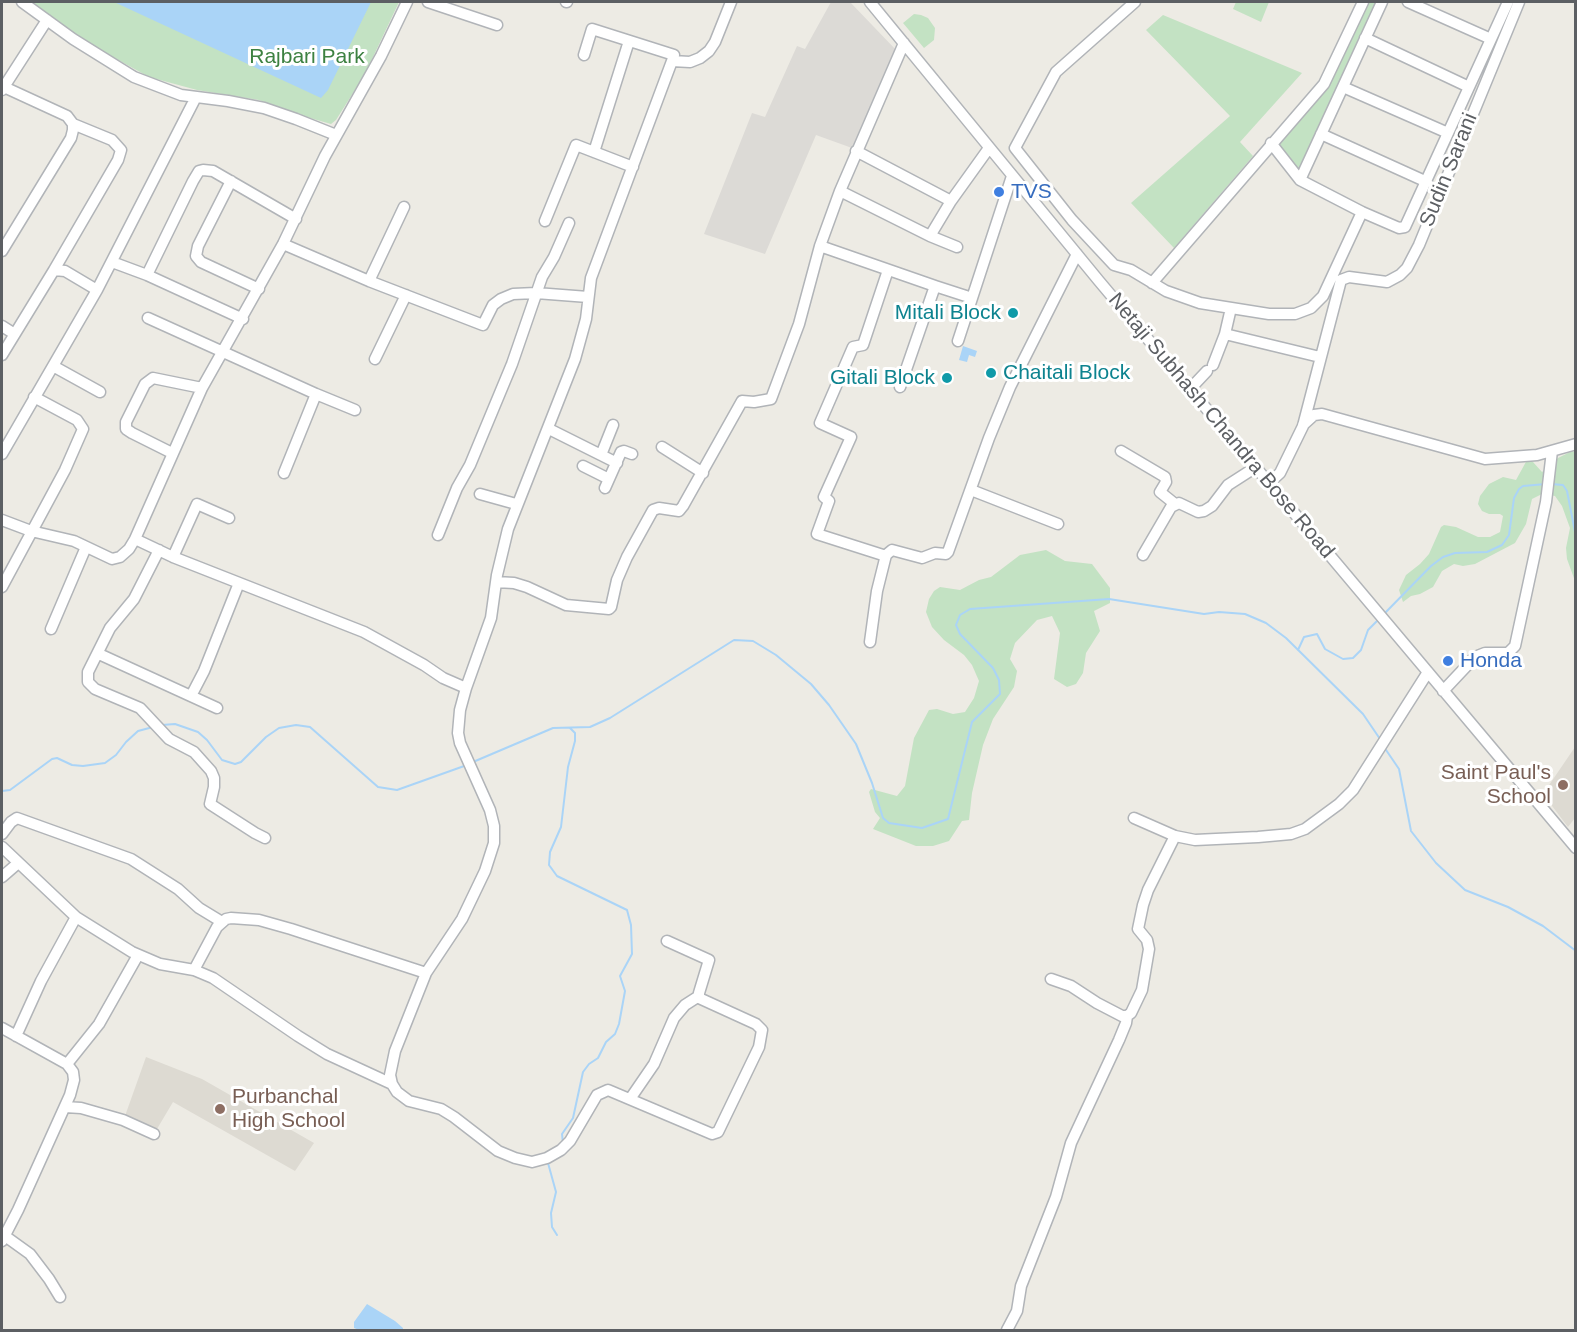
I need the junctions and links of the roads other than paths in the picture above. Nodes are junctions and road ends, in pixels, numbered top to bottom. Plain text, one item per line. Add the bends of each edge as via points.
1 (22, 2) edge
2 (407, 2) edge
3 (428, 2) edge
4 (731, 2) edge
5 (1135, 2) edge
6 (1362, 2) edge
7 (1382, 2) edge
8 (1408, 2) edge
9 (1507, 2) edge
10 (1519, 2) edge
11 (874, 4) edge
12 (47, 20) junction
13 (497, 25) dead end
14 (1365, 38) junction
15 (629, 41) junction
16 (1494, 42) junction
17 (904, 43) junction
18 (584, 55) dead end
19 (672, 61) junction
20 (1343, 87) junction
21 (1469, 87) junction
22 (3, 89) edge
23 (196, 97) junction
24 (73, 124) junction
25 (1448, 133) junction
26 (1321, 134) junction
27 (336, 135) junction
28 (1271, 142) junction
29 (989, 148) junction
30 (1015, 148) junction
31 (856, 151) junction
32 (594, 152) junction
33 (1002, 164) junction
34 (633, 167) junction
35 (1012, 176) junction
36 (1300, 180) junction
37 (231, 182) junction
38 (1427, 182) junction
39 (840, 191) junction
40 (951, 201) junction
41 (404, 207) dead end
42 (1362, 212) junction
43 (296, 219) junction
44 (545, 222) dead end
45 (569, 223) dead end
46 (930, 236) junction
47 (283, 244) junction
48 (820, 246) junction
49 (957, 247) dead end
50 (2, 251) edge
51 (1077, 254) junction
52 (112, 262) junction
53 (1114, 265) junction
54 (54, 270) junction
55 (888, 270) junction
56 (147, 274) junction
57 (369, 281) junction
58 (1099, 281) junction
59 (1152, 283) junction
60 (935, 286) junction
61 (259, 289) junction
62 (97, 291) junction
63 (536, 293) junction
64 (406, 296) junction
65 (588, 297) junction
66 (972, 298) junction
67 (1231, 308) junction
68 (148, 318) dead end
69 (243, 319) junction
70 (2, 326) edge
71 (13, 333) junction
72 (1225, 334) junction
73 (958, 341) dead end
74 (222, 352) junction
75 (2, 355) edge
76 (1320, 357) junction
77 (375, 359) dead end
78 (53, 366) junction
79 (900, 387) dead end
80 (202, 388) junction
81 (1190, 389) junction
82 (100, 392) dead end
83 (316, 394) junction
84 (34, 397) junction
85 (356, 410) dead end
86 (1307, 410) junction
87 (1322, 414) junction
88 (613, 425) dead end
89 (1303, 426) junction
90 (549, 429) junction
91 (1575, 444) edge
92 (662, 447) dead end
93 (590, 450) junction
94 (1120, 450) dead end
95 (1552, 451) junction
96 (172, 453) junction
97 (2, 454) edge
98 (632, 454) dead end
99 (601, 455) junction
100 (617, 463) junction
101 (1256, 468) junction
102 (284, 473) dead end
103 (703, 473) junction
104 (1269, 483) junction
105 (971, 490) junction
106 (480, 494) dead end
107 (516, 504) junction
108 (1175, 504) junction
109 (229, 518) dead end
110 (2, 520) edge
111 (1058, 524) dead end
112 (31, 531) junction
113 (438, 535) dead end
114 (135, 539) junction
115 (86, 547) junction
116 (159, 550) junction
117 (1143, 555) dead end
118 (886, 556) junction
119 (173, 557) junction
120 (496, 582) junction
121 (239, 583) junction
122 (2, 587) edge
123 (51, 630) dead end
124 (870, 642) dead end
125 (99, 654) junction
126 (1428, 672) junction
127 (466, 688) junction
128 (1443, 691) junction
129 (190, 696) junction
130 (217, 708) dead end
131 (1134, 818) dead end
132 (2, 834) edge
133 (1175, 836) junction
134 (265, 838) dead end
135 (2, 848) edge
136 (1575, 848) edge
137 (17, 864) junction
138 (2, 877) edge
139 (76, 917) junction
140 (222, 922) junction
141 (667, 941) dead end
142 (138, 955) junction
143 (194, 970) junction
144 (426, 973) junction
145 (1051, 979) dead end
146 (699, 996) junction
147 (1127, 1016) junction
148 (2, 1028) edge
149 (16, 1036) junction
150 (67, 1064) junction
151 (392, 1084) junction
152 (630, 1099) junction
153 (65, 1107) junction
154 (154, 1134) dead end
155 (3, 1239) edge
156 (60, 1298) dead end
157 (1007, 1330) edge

1 - 12 street
2 - 27 street
3 - 13 street
4 - 19 street via 709,51 690,62
5 - 30 street via 1056,72
6 - 28 street via 1324,84
7 - 14 street
8 - 16 street
9 - 16 street
10 - 16 street, Sudin Sarani
11 - 17 street, Netaji Subhash Chandra Bose Road
12 - 22 street
12 - 23 street via 134,77 170,92
14 - 20 street
14 - 21 street
15 - 18 street via 592,29
15 - 19 street via 674,55
15 - 32 street
16 - 21 street
16 - 76 street, Sudin Sarani via 1407,268 1387,282 1342,279
17 - 29 street, Netaji Subhash Chandra Bose Road
17 - 31 street
19 - 34 street
20 - 25 street
20 - 26 street
21 - 25 street
22 - 24 street via 67,116
23 - 27 street via 264,108
23 - 52 street
24 - 50 street via 71,138
24 - 54 street via 112,140 121,150
25 - 38 street
26 - 36 street
26 - 38 street
27 - 43 street
28 - 36 street
28 - 59 street
29 - 33 street, Netaji Subhash Chandra Bose Road
29 - 40 street
30 - 33 street
30 - 53 street via 1071,220
31 - 39 street
31 - 40 street
32 - 34 street
32 - 44 street via 576,145
33 - 35 street, Netaji Subhash Chandra Bose Road
34 - 65 street via 600,253
35 - 51 street, Netaji Subhash Chandra Bose Road
35 - 66 street
36 - 42 street
37 - 43 street
37 - 56 street via 208,169 199,171
37 - 61 street via 196,256
38 - 42 street via 1403,228
39 - 46 street
39 - 48 street
40 - 46 street
41 - 57 street
42 - 67 street via 1331,282 1311,308 1269,314
43 - 47 street
45 - 63 street
46 - 49 street
47 - 57 street
47 - 61 street
48 - 55 street
48 - 103 street via 799,324 771,399 742,401
51 - 58 street, Netaji Subhash Chandra Bose Road
51 - 105 street via 1010,387
52 - 56 street
52 - 62 street
53 - 58 street
53 - 59 street
54 - 62 street via 65,271
54 - 71 street
55 - 60 street
55 - 118 street via 862,345 853,347 820,423 851,437 824,497 829,501 817,534
56 - 69 street
57 - 64 street
58 - 81 street, Netaji Subhash Chandra Bose Road
59 - 67 street via 1200,303
60 - 66 street
60 - 79 street
61 - 69 street
62 - 78 street
63 - 64 street via 501,299 493,305 483,325
63 - 65 street
63 - 113 street via 516,352
64 - 77 street
65 - 90 street via 575,359
66 - 73 street
67 - 72 street
68 - 74 street
69 - 74 street
70 - 71 street
71 - 75 street
72 - 76 street
72 - 81 street via 1210,368
74 - 80 street
74 - 83 street
76 - 86 street
78 - 82 street
78 - 84 street
80 - 96 street
80 - 96 street via 153,378 145,384 126,422 129,431
81 - 101 street, Netaji Subhash Chandra Bose Road
83 - 85 street
83 - 102 street
84 - 97 street
84 - 112 street via 77,420 83,429
86 - 87 street
86 - 89 street
87 - 89 street via 1314,415
87 - 95 street via 1485,459
88 - 99 street
89 - 104 street via 1280,473
90 - 93 street
90 - 107 street
91 - 95 street
92 - 103 street
93 - 99 street
93 - 100 street via 581,470 607,484
94 - 108 street via 1166,477 1160,492
95 - 128 street via 1549,485 1515,646 1508,653 1485,652 1475,657
96 - 114 street
98 - 100 street via 621,452
99 - 100 street
101 - 104 street, Netaji Subhash Chandra Bose Road
101 - 108 street via 1228,485 1204,511
103 - 120 street via 679,511 653,510 627,557 609,609 566,605 527,587
104 - 126 street, Netaji Subhash Chandra Bose Road
105 - 111 street
105 - 118 street via 946,554 922,558 892,550
106 - 107 street
107 - 120 street
108 - 117 street
109 - 119 street via 198,504
110 - 112 street
112 - 115 street
112 - 122 street
114 - 115 street via 125,554 116,559
114 - 116 street
115 - 123 street
116 - 119 street
116 - 125 street via 134,599 113,623
118 - 124 street
119 - 121 street
120 - 127 street via 490,618
121 - 127 street via 364,632
121 - 129 street
125 - 129 street
125 - 134 street via 88,672 89,684 136,705 168,739 194,752 211,771 214,783 210,804
126 - 128 street, Netaji Subhash Chandra Bose Road
126 - 133 street via 1353,790 1305,829 1291,834 1211,841
127 - 144 street via 458,724 460,743 492,816 494,843 486,871 462,919
128 - 136 street, Netaji Subhash Chandra Bose Road
129 - 130 street
131 - 133 street
132 - 140 street via 11,822 19,819 131,859
133 - 147 street via 1143,905 1138,926 1148,944 1145,978 1136,1005
135 - 137 street
137 - 138 street
137 - 139 street
139 - 142 street
139 - 149 street
140 - 143 street
140 - 144 street via 231,918 259,920
141 - 146 street via 709,960
142 - 143 street via 167,966
142 - 150 street via 105,1014
143 - 151 street via 327,1054
144 - 151 street via 395,1051
145 - 147 street
146 - 152 street via 674,1018 654,1064
146 - 152 street via 762,1030 759,1047 721,1128 712,1134
147 - 157 street via 1071,1143 1056,1197 1021,1286 1017,1311
148 - 149 street
149 - 150 street
150 - 153 street via 74,1080
151 - 152 street via 409,1101 449,1113 498,1151 537,1161 561,1150 597,1095 608,1090
153 - 154 street via 123,1120
153 - 155 street
155 - 156 street via 30,1254

